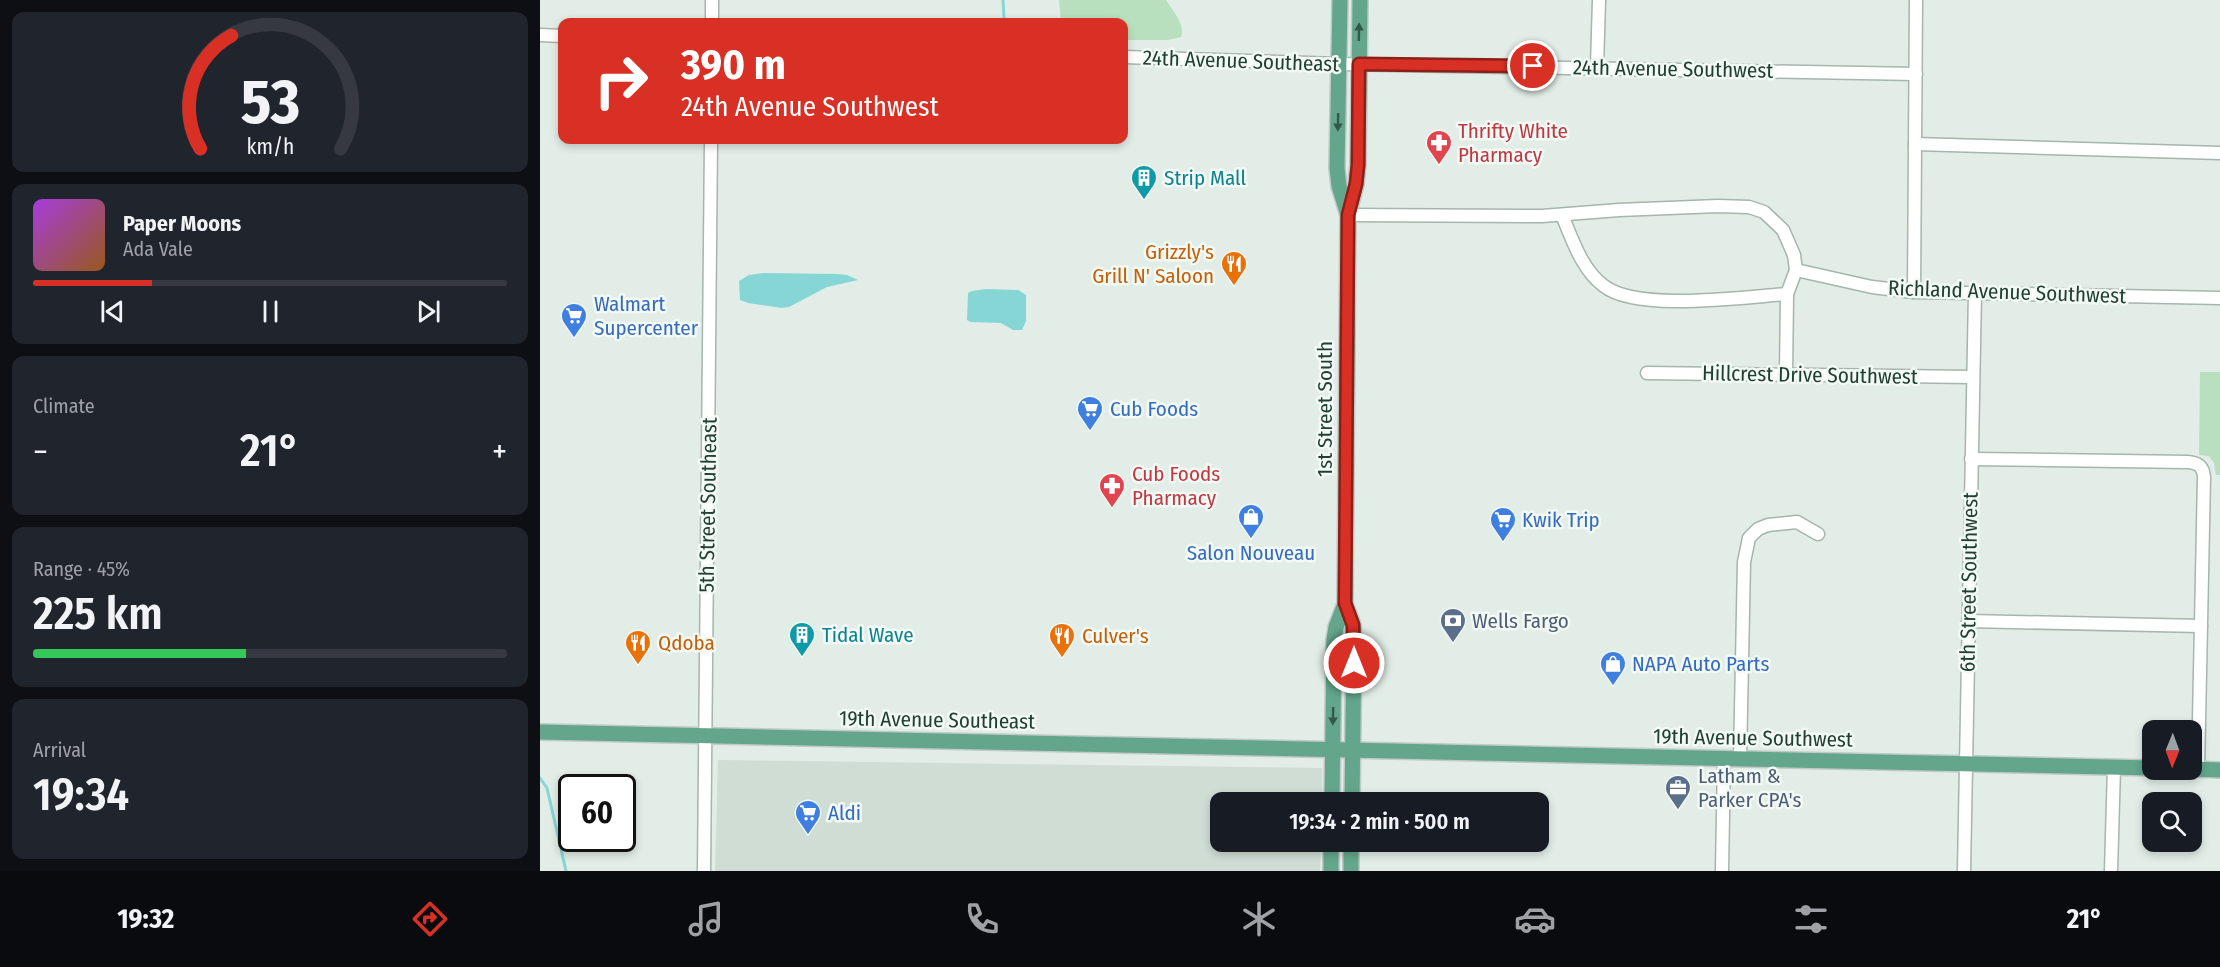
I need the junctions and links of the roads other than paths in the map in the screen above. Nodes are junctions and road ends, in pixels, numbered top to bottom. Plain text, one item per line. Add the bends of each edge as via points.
1 (712, 0) edge
2 (1340, 0) edge
3 (1360, 0) edge
4 (1599, 0) edge
5 (1916, 0) edge
6 (712, 18) edge
7 (540, 35) edge
8 (558, 36) edge
9 (1128, 57) edge
10 (1339, 64) junction
11 (1359, 64) junction
12 (1597, 67) junction
13 (1916, 74) junction
14 (711, 144) edge
15 (1915, 144) junction
16 (2220, 153) edge
17 (1348, 215) junction
18 (1562, 215) junction
19 (1797, 270) junction
20 (1914, 292) junction
21 (1975, 292) junction
22 (1787, 294) junction
23 (2220, 298) edge
24 (1647, 373) dead end
25 (1785, 375) junction
26 (1972, 376) junction
27 (1971, 459) junction
28 (1818, 534) dead end
29 (1345, 603) junction
30 (1968, 621) junction
31 (2201, 626) junction
32 (2197, 720) edge
33 (540, 732) edge
34 (705, 735) junction
35 (1332, 751) junction
36 (1352, 751) junction
37 (1732, 759) junction
38 (1966, 765) junction
39 (2114, 767) junction
40 (2142, 768) edge
41 (2202, 769) edge
42 (2220, 770) edge
43 (1332, 792) edge
44 (1352, 792) edge
45 (1331, 852) edge
46 (1351, 852) edge
47 (704, 871) edge
48 (1331, 871) edge
49 (1351, 871) edge
50 (1722, 871) edge
51 (1964, 871) edge
52 (2111, 871) edge

1 - 6 street
2 - 10 main road, 1st Street South
11 -> 3 main road, 1st Street South
4 - 12 street
5 - 13 street
7 - 8 street
9 - 10 street, 24th Avenue Southeast
10 - 11 street, 24th Avenue Southeast
10 -> 17 main road, 1st Street South via 1337,168
11 - 12 street, 24th Avenue Southwest
11 - 17 main road, 1st Street South via 1358,172
12 - 13 street, 24th Avenue Southwest
13 - 15 street
14 - 34 street, 5th Street Southeast
15 - 16 street
15 - 20 street
17 - 18 street
17 - 29 main road, 1st Street South
18 - 19 street via 1749,207 1764,212 1783,230
18 - 22 street via 1576,250 1591,272 1604,287 1619,294 1663,302
19 - 20 street, Richland Avenue Southwest
19 - 22 street
20 - 21 street, Richland Avenue Southwest
21 - 23 street, Richland Avenue Southwest
21 - 26 street, 6th Street Southwest
22 - 25 street
24 - 25 street, Hillcrest Drive Southwest
25 - 26 street, Hillcrest Drive Southwest
26 - 27 street, 6th Street Southwest
27 - 30 street, 6th Street Southwest
27 - 31 street via 2200,465 2204,477
28 - 37 street via 1797,522 1778,522 1758,529 1746,542
29 -> 35 main road, 1st Street South via 1334,640
29 - 36 main road, 1st Street South via 1354,641
30 - 31 street
30 - 38 street, 6th Street Southwest
31 - 32 street
33 - 34 main road, 19th Avenue Southeast
34 - 35 main road, 19th Avenue Southeast
34 - 47 street, 5th Street Southeast
35 - 36 main road, 19th Avenue Southeast
35 - 43 main road, 1st Street South
36 - 37 main road, 19th Avenue Southwest
36 - 44 main road, 1st Street South
37 - 38 main road, 19th Avenue Southwest
37 - 50 street
38 - 39 main road, 19th Avenue Southwest
38 - 51 street, 6th Street Southwest
39 - 40 main road, 19th Avenue Southwest
39 - 52 street
41 - 42 main road
45 - 48 main road
46 - 49 main road

